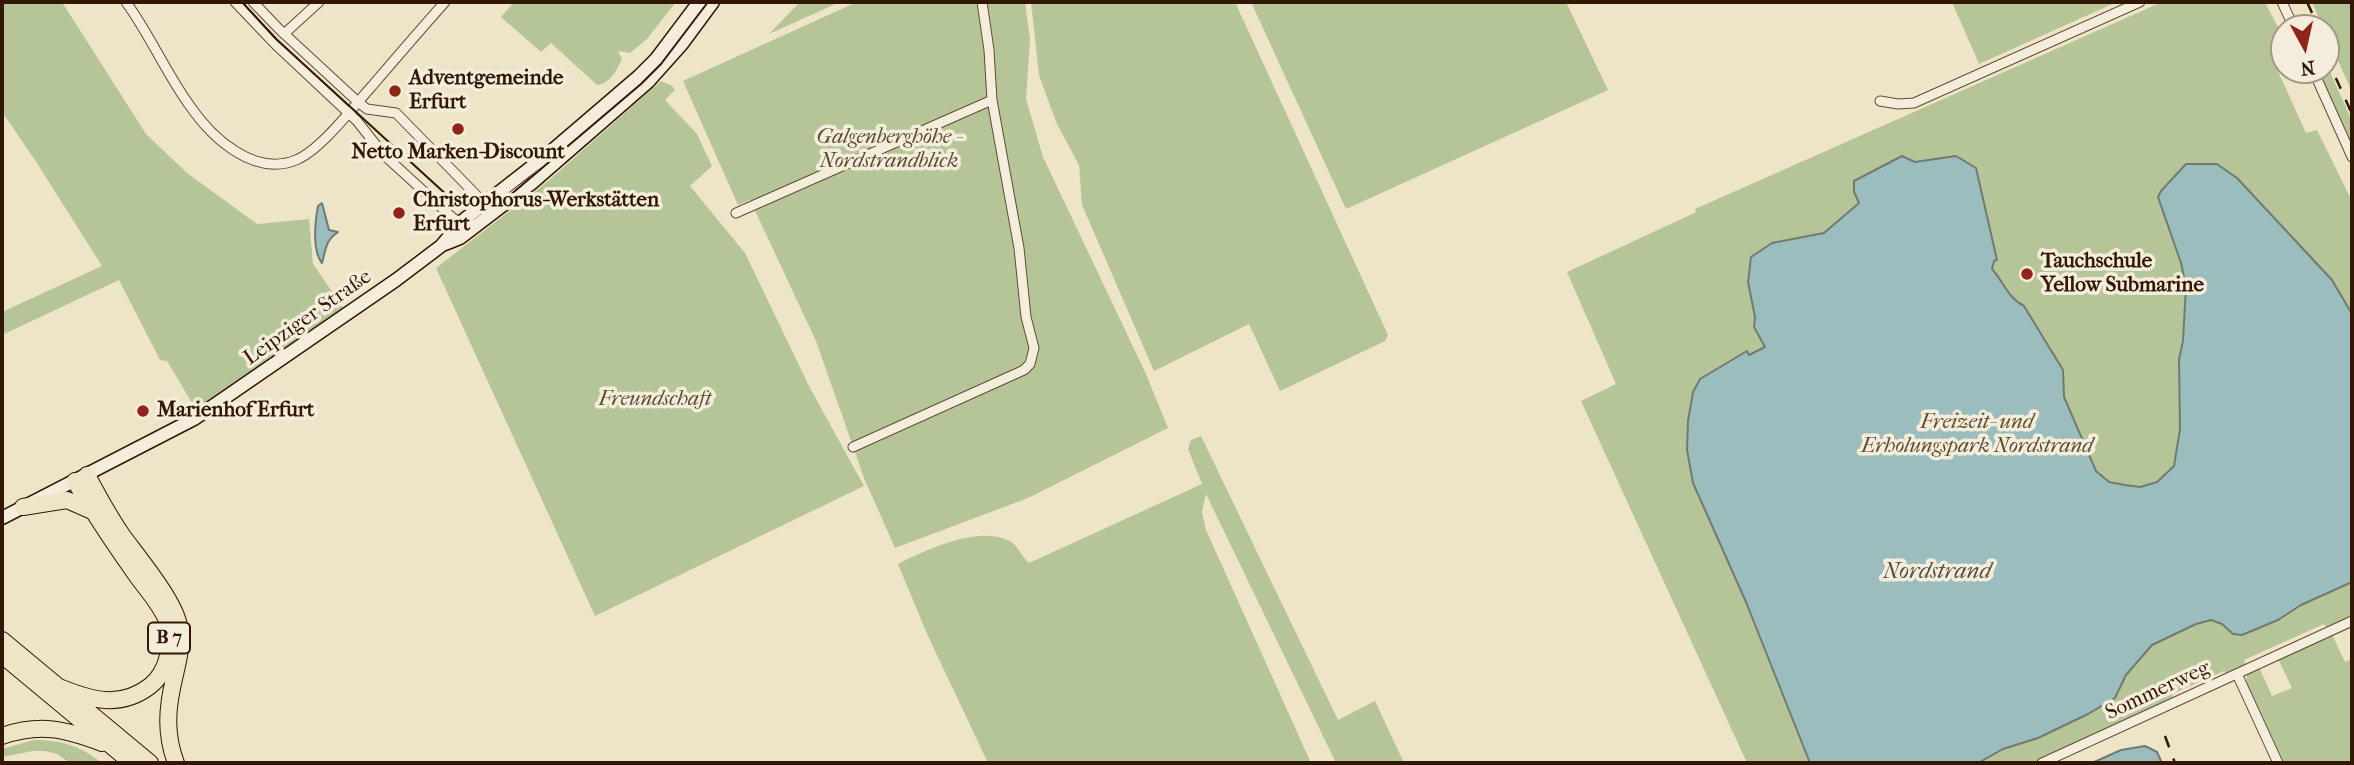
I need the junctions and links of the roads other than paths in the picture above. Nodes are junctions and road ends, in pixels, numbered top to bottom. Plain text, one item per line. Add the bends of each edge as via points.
1 (126, 2) edge
2 (235, 2) edge
3 (253, 2) edge
4 (318, 2) edge
5 (445, 2) edge
6 (699, 2) edge
7 (713, 2) edge
8 (982, 2) edge
9 (2140, 2) edge
10 (284, 34) junction
11 (2319, 84) edge
12 (992, 100) junction
13 (1880, 101) dead end
14 (358, 102) junction
15 (349, 113) junction
16 (2352, 157) edge
17 (485, 204) junction
18 (736, 213) dead end
19 (461, 222) junction
20 (480, 223) junction
21 (441, 246) junction
22 (853, 447) dead end
23 (81, 478) junction
24 (23, 507) junction
25 (92, 511) junction
26 (2, 518) edge
27 (2352, 621) edge
28 (2, 640) edge
29 (2, 655) edge
30 (2237, 674) junction
31 (59, 687) junction
32 (2, 736) edge
33 (114, 748) junction
34 (132, 763) edge
35 (150, 763) edge
36 (176, 763) edge
37 (2042, 763) edge
38 (2278, 763) edge

1 - 15 street via 191,107 226,146 244,157 271,164 295,161 312,151
2 - 15 street
3 - 10 street
4 - 10 street
5 - 14 street
6 - 17 main road, Leipziger Straße via 639,76
7 - 20 main road, Leipziger Straße via 648,82
8 - 12 street
9 - 13 street via 1914,103
10 - 14 street
11 - 16 street
12 - 18 street
12 - 22 street via 1034,348 1030,364
14 - 15 street
14 - 17 street via 396,113
15 - 19 street via 384,155
17 - 19 main road, Leipziger Straße
17 - 20 street
19 - 20 street
19 - 21 main road, Leipziger Straße
20 - 21 main road, Leipziger Straße
21 - 23 main road, Leipziger Straße via 359,308 194,419
23 - 24 main road, Leipziger Straße
23 - 25 highway, B 7
23 - 36 highway, B 7 via 179,623 181,646 167,722
24 - 25 highway via 67,500
24 - 26 main road, Leipziger Straße
25 - 31 highway, B 7 via 166,621 170,643 166,663 140,694 99,700
27 - 30 street
28 - 31 highway, B 7
29 - 33 highway
30 - 37 street, Sommerweg
30 - 38 street, Sommerweg
31 - 35 highway, B 7
32 - 33 highway via 58,729
33 - 34 highway

